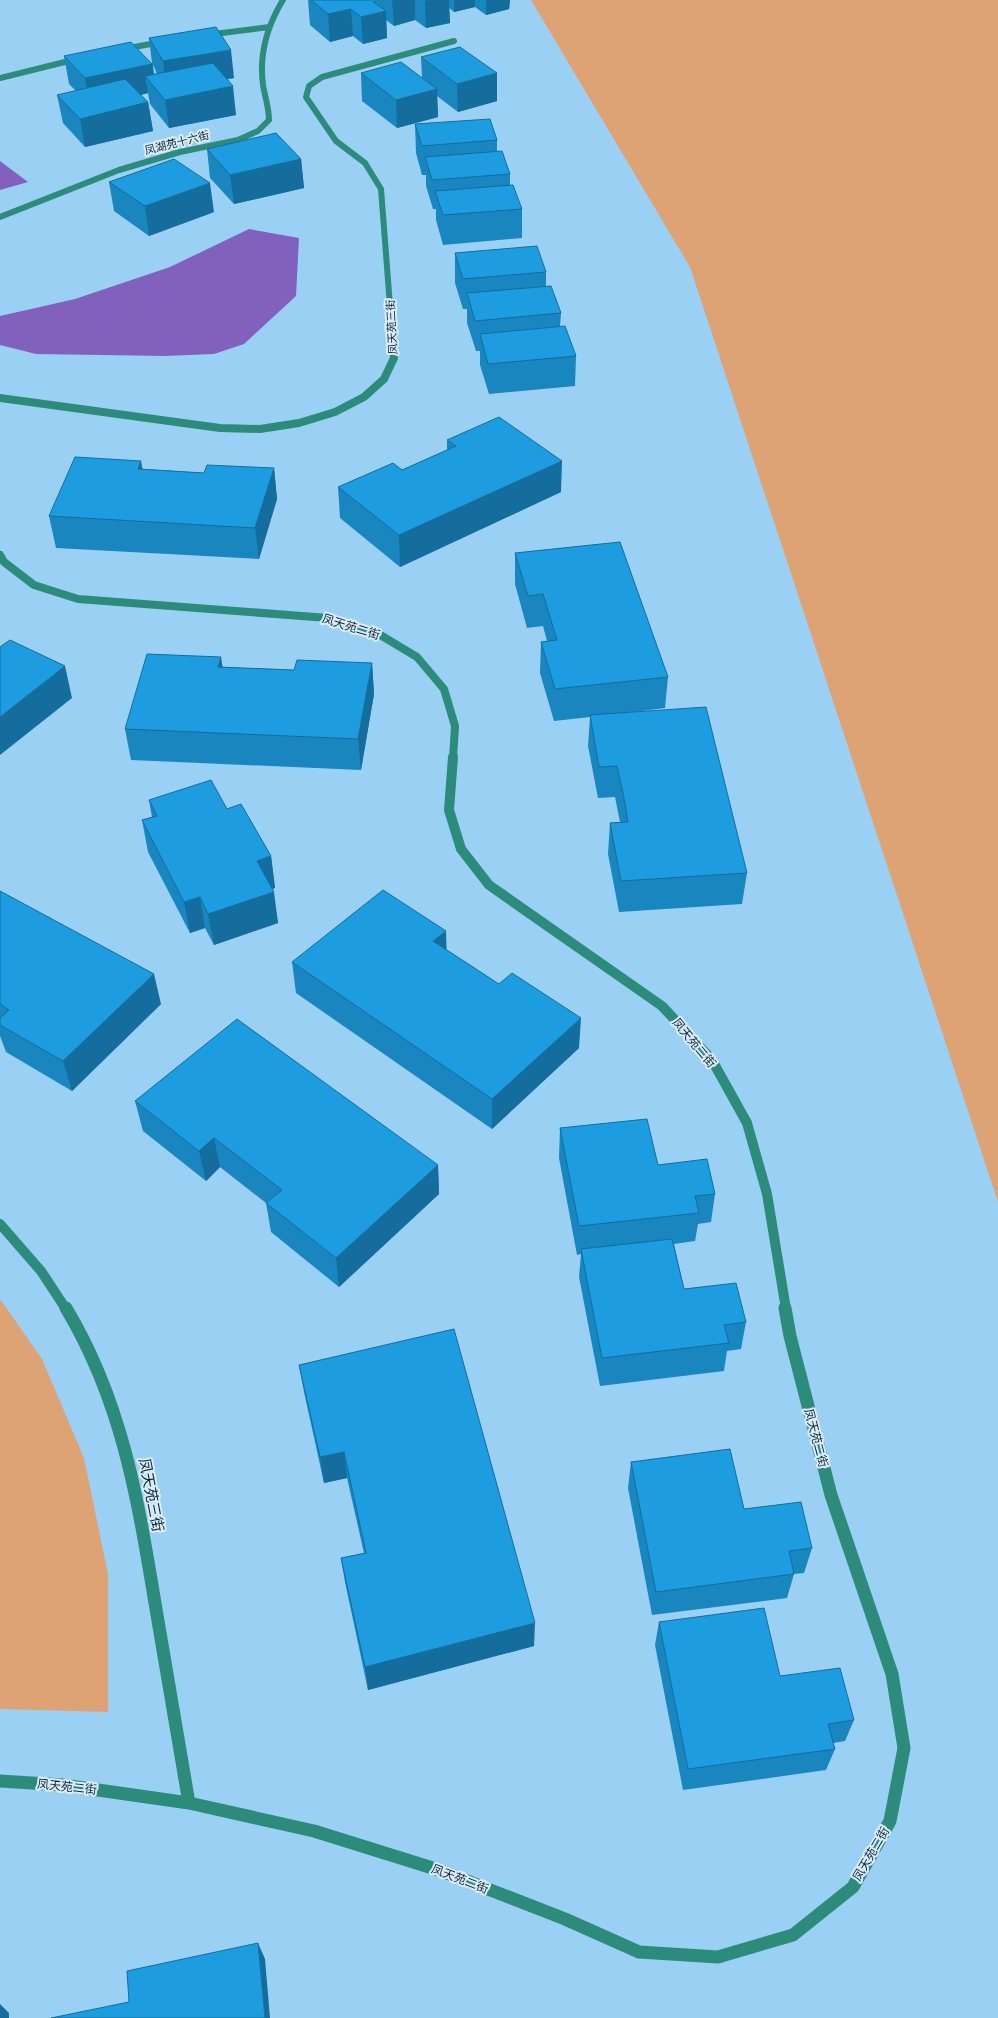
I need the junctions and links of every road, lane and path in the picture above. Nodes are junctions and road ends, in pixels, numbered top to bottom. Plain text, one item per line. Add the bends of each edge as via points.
1 (283, 0) edge
2 (269, 27) junction
3 (194, 36) edge
4 (168, 41) edge
5 (454, 41) dead end
6 (112, 51) edge
7 (84, 57) edge
8 (0, 78) edge
9 (0, 217) edge
10 (0, 398) edge
11 (0, 555) edge
12 (0, 1224) edge
13 (0, 1781) edge
14 (189, 1803) junction

1 - 2 lane, 凤湖苑十六街
2 - 3 lane
2 - 9 lane, 凤湖苑十六街 via 264,43 262,75 269,120 258,131 238,140 180,152 119,170
4 - 6 lane
5 - 10 lane, 凤天苑三街 via 322,77 309,86 306,97 336,141 364,163 381,189 394,358 384,378 364,397 335,412 299,424 260,429 220,428
7 - 8 lane
11 - 14 lane, 凤天苑二街 via 4,562 34,585 78,599 328,618 369,630 417,657 444,689 455,726 449,810 461,849 489,885 662,1006 712,1060 747,1123 767,1194 790,1336 831,1495 892,1674 904,1748 890,1821 853,1887 793,1935 718,1957 639,1952 439,1870 314,1831
12 - 14 lane, 凤天苑三街 via 46,1279 82,1336 105,1387 124,1442 138,1502
13 - 14 lane, 凤天苑二街 via 63,1785

